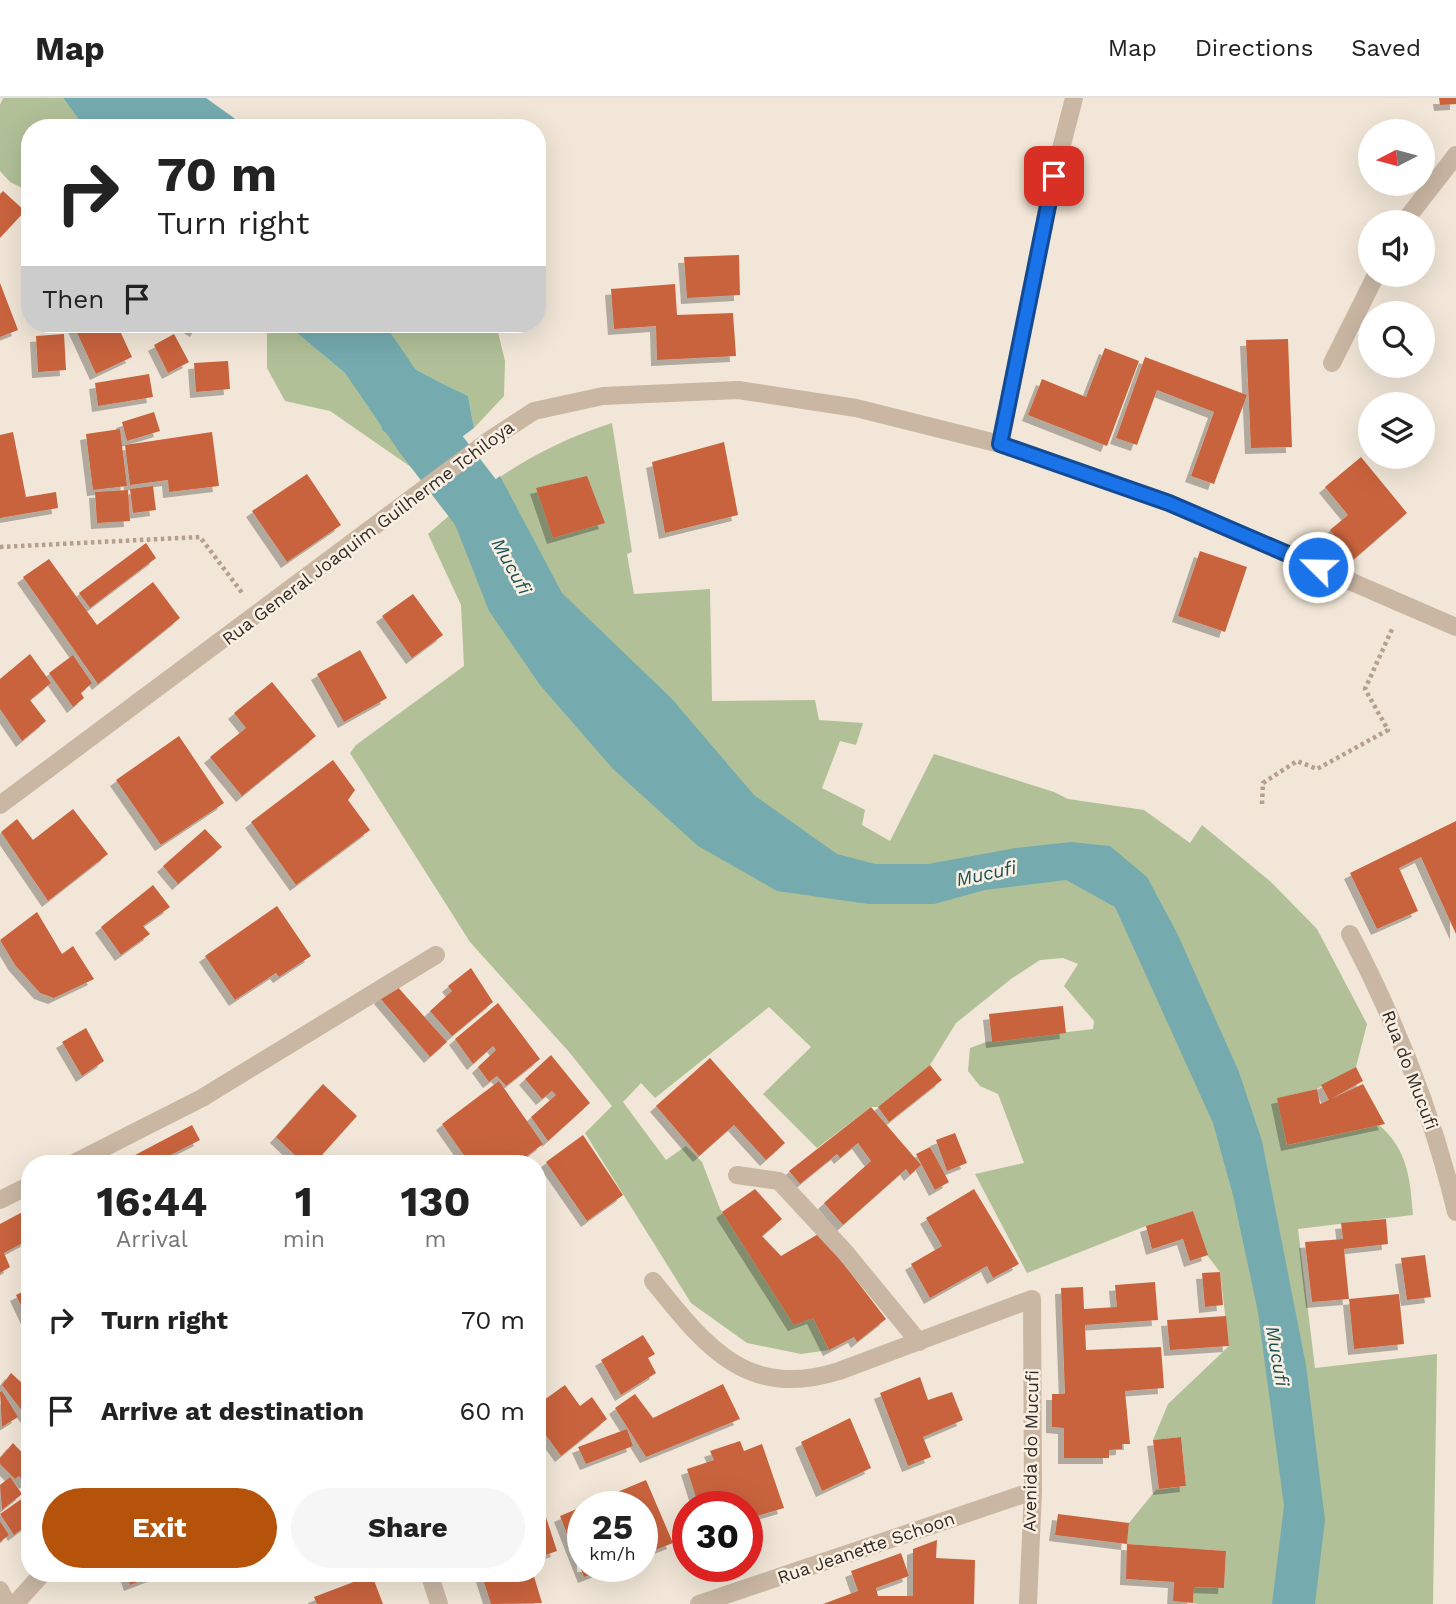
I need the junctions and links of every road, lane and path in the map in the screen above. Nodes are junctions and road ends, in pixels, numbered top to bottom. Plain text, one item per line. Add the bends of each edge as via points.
1 (1074, 98) edge
2 (1456, 155) edge
3 (1413, 210) edge
4 (1370, 287) edge
5 (1332, 363) dead end
6 (1000, 444) junction
7 (0, 547) edge
8 (1404, 604) junction
9 (259, 614) junction
10 (1456, 627) edge
11 (1262, 804) dead end
12 (0, 805) edge
13 (1350, 934) dead end
14 (436, 955) dead end
15 (90, 1155) edge
16 (737, 1175) dead end
17 (21, 1190) edge
18 (0, 1200) edge
19 (1456, 1212) edge
20 (653, 1281) dead end
21 (919, 1342) junction
22 (1032, 1491) junction
23 (35, 1582) edge
24 (432, 1582) edge
25 (0, 1590) edge
26 (7, 1604) edge
27 (15, 1604) edge
28 (439, 1604) edge
29 (699, 1604) edge
30 (1028, 1604) edge

1 - 6 street
2 - 3 street
4 - 5 street
6 - 8 street, Rua General Joaquim Guilherme Tchiloya via 1169,503
6 - 9 street, Rua General Joaquim Guilherme Tchiloya via 856,408 738,390 603,396 534,411
7 - 9 path via 200,537
8 - 10 street, Rua General Joaquim Guilherme Tchiloya
8 - 11 path via 1364,689 1388,730 1317,768 1297,761 1264,783
9 - 12 street, Rua General Joaquim Guilherme Tchiloya
13 - 19 street, Rua do Mucufi via 1380,993 1424,1101
14 - 15 street via 202,1098
16 - 21 street via 779,1181
17 - 18 street
20 - 21 street via 725,1360 752,1375 784,1381 814,1379
21 - 22 street, Avenida do Mucufi via 1032,1299
22 - 29 street, Rua Jeanette Schoon
22 - 30 street, Avenida do Mucufi
23 - 27 street
24 - 28 street
25 - 26 street

